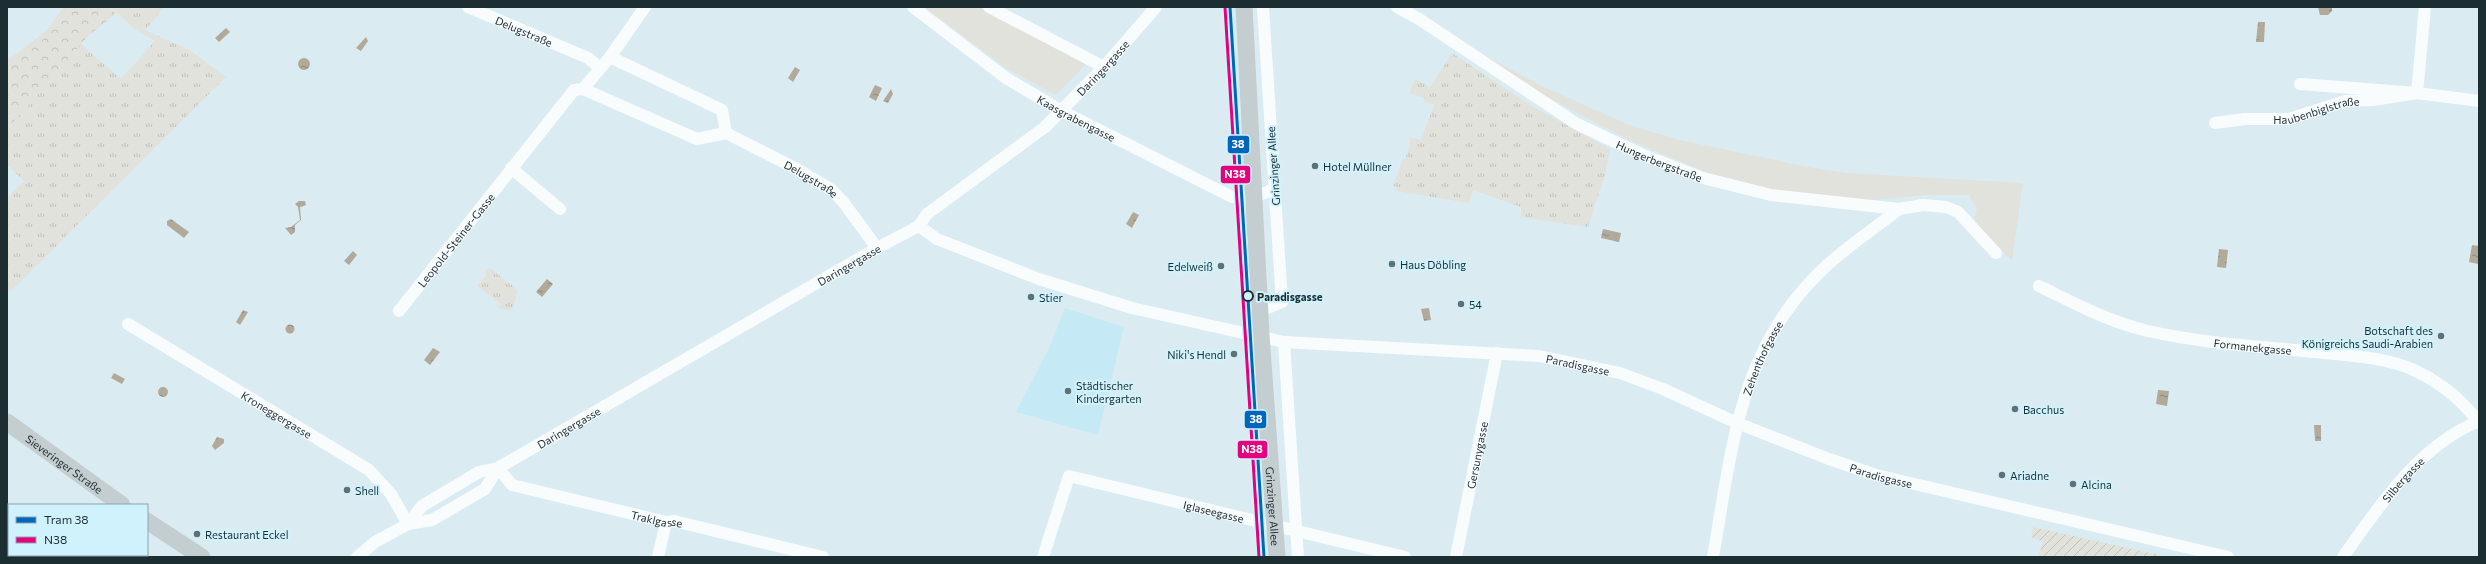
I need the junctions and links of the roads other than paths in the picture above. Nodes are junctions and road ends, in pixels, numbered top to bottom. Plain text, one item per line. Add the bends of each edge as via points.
1 (468, 7) edge
2 (645, 7) edge
3 (913, 7) edge
4 (989, 7) edge
5 (1156, 7) edge
6 (1244, 7) edge
7 (1263, 7) edge
8 (1397, 7) edge
9 (2425, 7) edge
10 (610, 57) junction
11 (600, 67) junction
12 (1104, 67) junction
13 (2300, 84) dead end
14 (583, 89) junction
15 (2417, 93) junction
16 (2479, 101) edge
17 (1060, 110) junction
18 (2215, 123) dead end
19 (726, 133) junction
20 (511, 168) junction
21 (1274, 189) junction
22 (1255, 197) junction
23 (560, 209) dead end
24 (1899, 209) junction
25 (919, 226) junction
26 (877, 248) junction
27 (1996, 254) dead end
28 (2039, 286) dead end
29 (399, 311) dead end
30 (1260, 311) junction
31 (128, 324) dead end
32 (1261, 335) junction
33 (1284, 342) junction
34 (1497, 353) junction
35 (7, 422) edge
36 (2479, 422) edge
37 (1737, 423) junction
38 (498, 468) junction
39 (121, 504) edge
40 (148, 522) edge
41 (666, 522) junction
42 (408, 524) junction
43 (1275, 525) junction
44 (1296, 530) junction
45 (202, 557) edge
46 (357, 557) edge
47 (658, 557) edge
48 (823, 557) edge
49 (1043, 557) edge
50 (1277, 557) edge
51 (1298, 557) edge
52 (1405, 557) edge
53 (1456, 557) edge
54 (1713, 557) edge
55 (2228, 557) edge
56 (2343, 557) edge

1 - 11 street, Delugstraße via 588,58
2 - 10 street, Leopold-Steiner-Gasse
3 - 17 street, Kaasgrabengasse via 1006,78
4 - 12 street
5 - 12 street, Daringergasse
6 - 22 street, Grinzinger Allee
7 - 21 street, Grinzinger Allee
8 - 24 street, Hungerbergstraße via 1577,124 1643,155 1703,178 1771,195
9 - 15 street
10 - 11 street, Leopold-Steiner-Gasse
10 - 19 street via 722,110
11 - 14 street, Leopold-Steiner-Gasse
12 - 17 street, Daringergasse
13 - 15 street, Haubenbiglstraße
14 - 19 street via 697,139
14 - 20 street, Leopold-Steiner-Gasse via 574,90
15 - 16 street, Haubenbiglstraße
15 - 18 street, Haubenbiglstraße via 2373,100 2345,101 2289,119 2245,119
17 - 22 street, Kaasgrabengasse via 1232,197
17 - 25 street, Daringergasse via 1046,127 927,214
19 - 26 street, Delugstraße via 832,190 851,211
20 - 23 street
20 - 29 street, Leopold-Steiner-Gasse
21 - 22 street
21 - 30 street, Grinzinger Allee via 1282,302
22 - 30 street, Grinzinger Allee
24 - 27 street, Hungerbergstraße via 1936,204 1958,212
24 - 37 street, Zehenthofgasse via 1848,248 1807,286 1762,351 1752,371
25 - 26 street, Daringergasse
25 - 32 street, Paradisgasse via 937,239 1039,279 1132,308
26 - 38 street, Daringergasse
28 - 36 street, Formanekgasse via 2095,313 2147,331 2398,364 2435,381 2458,399
30 - 32 street, Grinzinger Allee
31 - 42 street, Kroneggergasse via 369,470 391,494
32 - 33 street, Paradisgasse
32 - 43 street, Grinzinger Allee
33 - 34 street, Paradisgasse
33 - 44 street, Grinzinger Allee
34 - 37 street, Paradisgasse via 1539,356 1620,373 1663,389
34 - 53 street, Gersunygasse
35 - 39 street, Sieveringer Straße
36 - 56 street, Silbergasse via 2465,426 2414,465
37 - 54 street, Zehenthofgasse
37 - 55 street, Paradisgasse via 1876,475
38 - 41 street, Traklgasse via 512,485
38 - 42 street, Daringergasse via 479,472 422,506
38 - 42 street, Daringergasse via 485,489 432,520
40 - 45 street
41 - 47 street
41 - 48 street, Traklgasse via 674,521
42 - 46 street, Daringergasse via 375,542
43 - 44 street, Iglaseegasse
43 - 49 street, Iglaseegasse via 1069,476
43 - 50 street, Grinzinger Allee
44 - 51 street, Grinzinger Allee
44 - 52 street, Iglaseegasse

